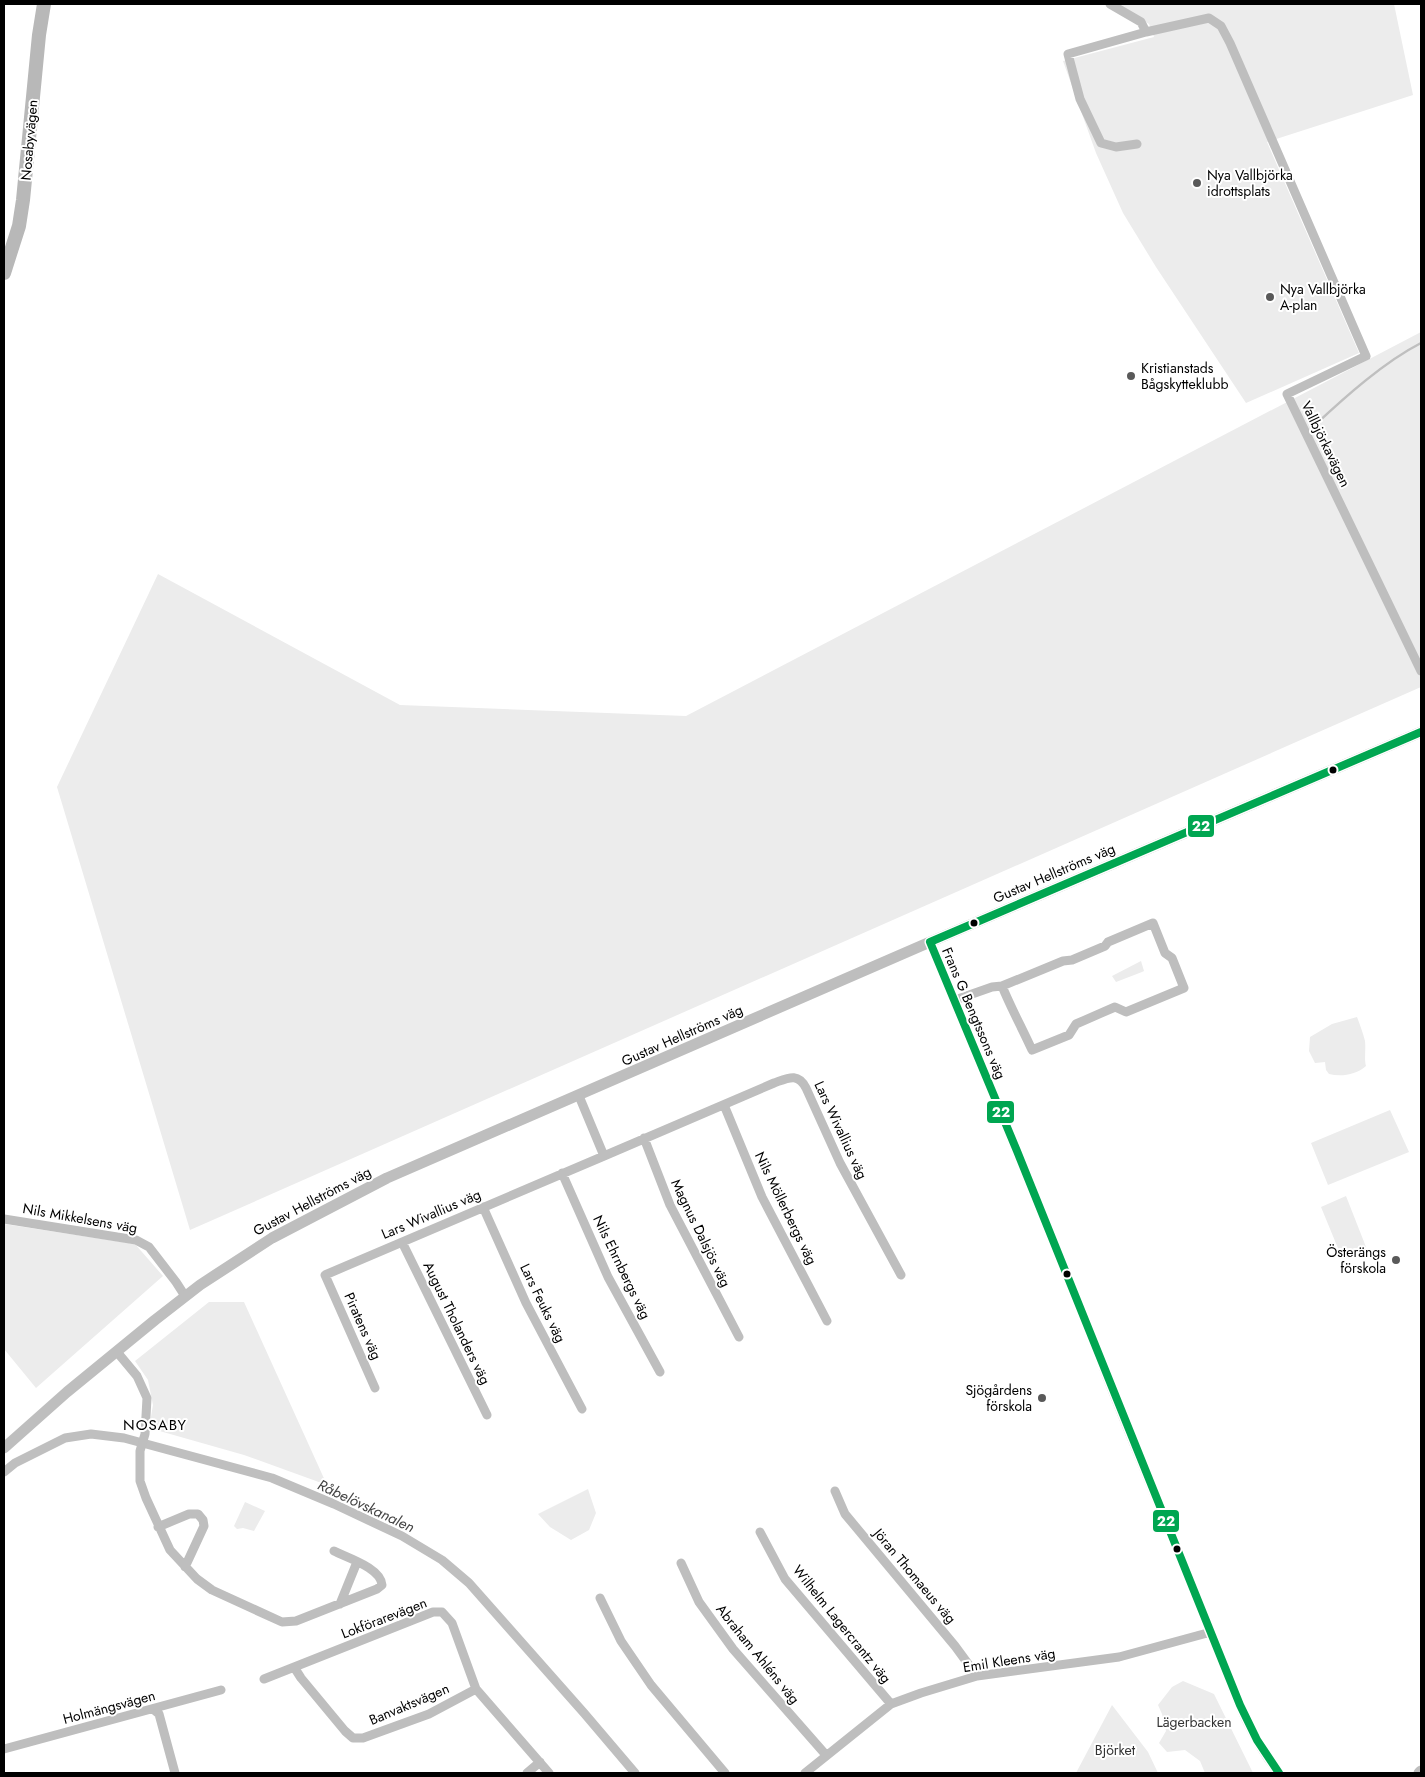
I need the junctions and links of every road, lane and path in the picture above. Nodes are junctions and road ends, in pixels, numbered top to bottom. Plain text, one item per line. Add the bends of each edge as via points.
1 (44, 4) edge
2 (1110, 4) edge
3 (1146, 32) junction
4 (1137, 144) dead end
5 (4, 273) edge
6 (1421, 671) edge
7 (1421, 732) edge
8 (930, 942) junction
9 (1002, 986) junction
10 (955, 1000) junction
11 (579, 1096) junction
12 (724, 1105) junction
13 (644, 1138) junction
14 (604, 1156) junction
15 (562, 1173) junction
16 (483, 1207) junction
17 (4, 1219) edge
18 (1050, 1232) dead end
19 (402, 1242) junction
20 (325, 1275) joint
21 (901, 1275) dead end
22 (185, 1296) junction
23 (827, 1321) dead end
24 (739, 1337) dead end
25 (118, 1352) junction
26 (1104, 1369) dead end
27 (660, 1372) dead end
28 (375, 1388) dead end
29 (582, 1409) dead end
30 (487, 1415) dead end
31 (4, 1448) edge
32 (836, 1491) dead end
33 (158, 1527) junction
34 (760, 1532) dead end
35 (334, 1551) dead end
36 (357, 1562) junction
37 (680, 1563) dead end
38 (185, 1567) junction
39 (600, 1598) dead end
40 (340, 1604) junction
41 (1211, 1632) junction
42 (294, 1667) junction
43 (977, 1676) junction
44 (264, 1679) dead end
45 (476, 1689) junction
46 (221, 1690) dead end
47 (891, 1704) junction
48 (153, 1709) junction
49 (4, 1749) edge
50 (826, 1755) junction
51 (540, 1762) junction
52 (175, 1773) edge
53 (527, 1773) edge
54 (550, 1773) edge
55 (725, 1773) edge
56 (805, 1773) edge
57 (1279, 1773) edge

1 - 5 main road, Nosabyvägen via 23,200 19,226
2 - 3 street via 1142,22
3 - 4 street via 1068,54 1080,99 1101,143 1116,146
3 - 6 street, Vallbjörkavägen via 1209,18 1221,26 1366,356 1287,394
7 - 8 street, Gustav Hellströms väg
8 - 10 street, Frans G Bengtssons väg
8 - 11 street, Gustav Hellströms väg
9 - 9 street via 1072,960 1153,923 1184,988 1126,1012 1115,1007 1076,1024 1069,1035 1032,1050
9 - 10 street
10 - 18 street, Frans G Bengtssons väg
11 - 14 street
11 - 22 street, Gustav Hellströms väg via 387,1178 272,1238
12 - 13 street, Lars Wivallius väg
12 - 21 street, Lars Wivallius väg via 792,1077 803,1081 840,1163
12 - 23 street, Nils Möllerbergs väg via 762,1197
13 - 14 street, Lars Wivallius väg
13 - 24 street, Magnus Dalsjös väg via 670,1205
14 - 15 street, Lars Wivallius väg
15 - 16 street, Lars Wivallius väg
15 - 27 street, Nils Ehrnbergs väg via 608,1277
16 - 19 street, Lars Wivallius väg
16 - 29 street, Lars Feuks väg via 526,1303
17 - 22 street, Nils Mikkelsens väg via 136,1240 149,1247
19 - 20 street, Lars Wivallius väg
19 - 30 street, August Tholanders väg
20 - 28 street, Piratens väg
22 - 25 street, Gustav Hellströms väg
25 - 31 street, Gustav Hellströms väg
25 - 33 street via 137,1376 147,1398 140,1450 140,1481
26 - 41 street
32 - 43 street, Jöran Thomaeus väg via 845,1514
33 - 38 street via 170,1550
33 - 38 street via 189,1514 198,1514 203,1520 204,1526
34 - 47 street, Wilhelm Lagercrantz väg via 785,1579
35 - 36 street
36 - 40 street
36 - 40 street via 376,1572 382,1584 377,1590
37 - 50 street, Abraham Ahléns väg via 699,1602 733,1649
38 - 40 street via 212,1590 282,1622 296,1622
39 - 55 street via 621,1642 650,1685
41 - 43 street, Emil Kleens väg via 1118,1657
41 - 57 street via 1243,1714
42 - 44 street, Lokförarevägen
42 - 45 street, Banvaktsvägen via 353,1738 363,1738 429,1714
42 - 45 street, Lokförarevägen via 432,1612 442,1612 452,1623
43 - 47 street, Emil Kleens väg
45 - 51 street, Lokförarevägen
46 - 48 street, Holmängsvägen
47 - 50 street, Emil Kleens väg
48 - 49 street, Holmängsvägen
48 - 52 street via 158,1714
50 - 56 street, Emil Kleens väg
51 - 53 street
51 - 54 street, Lokförarevägen

